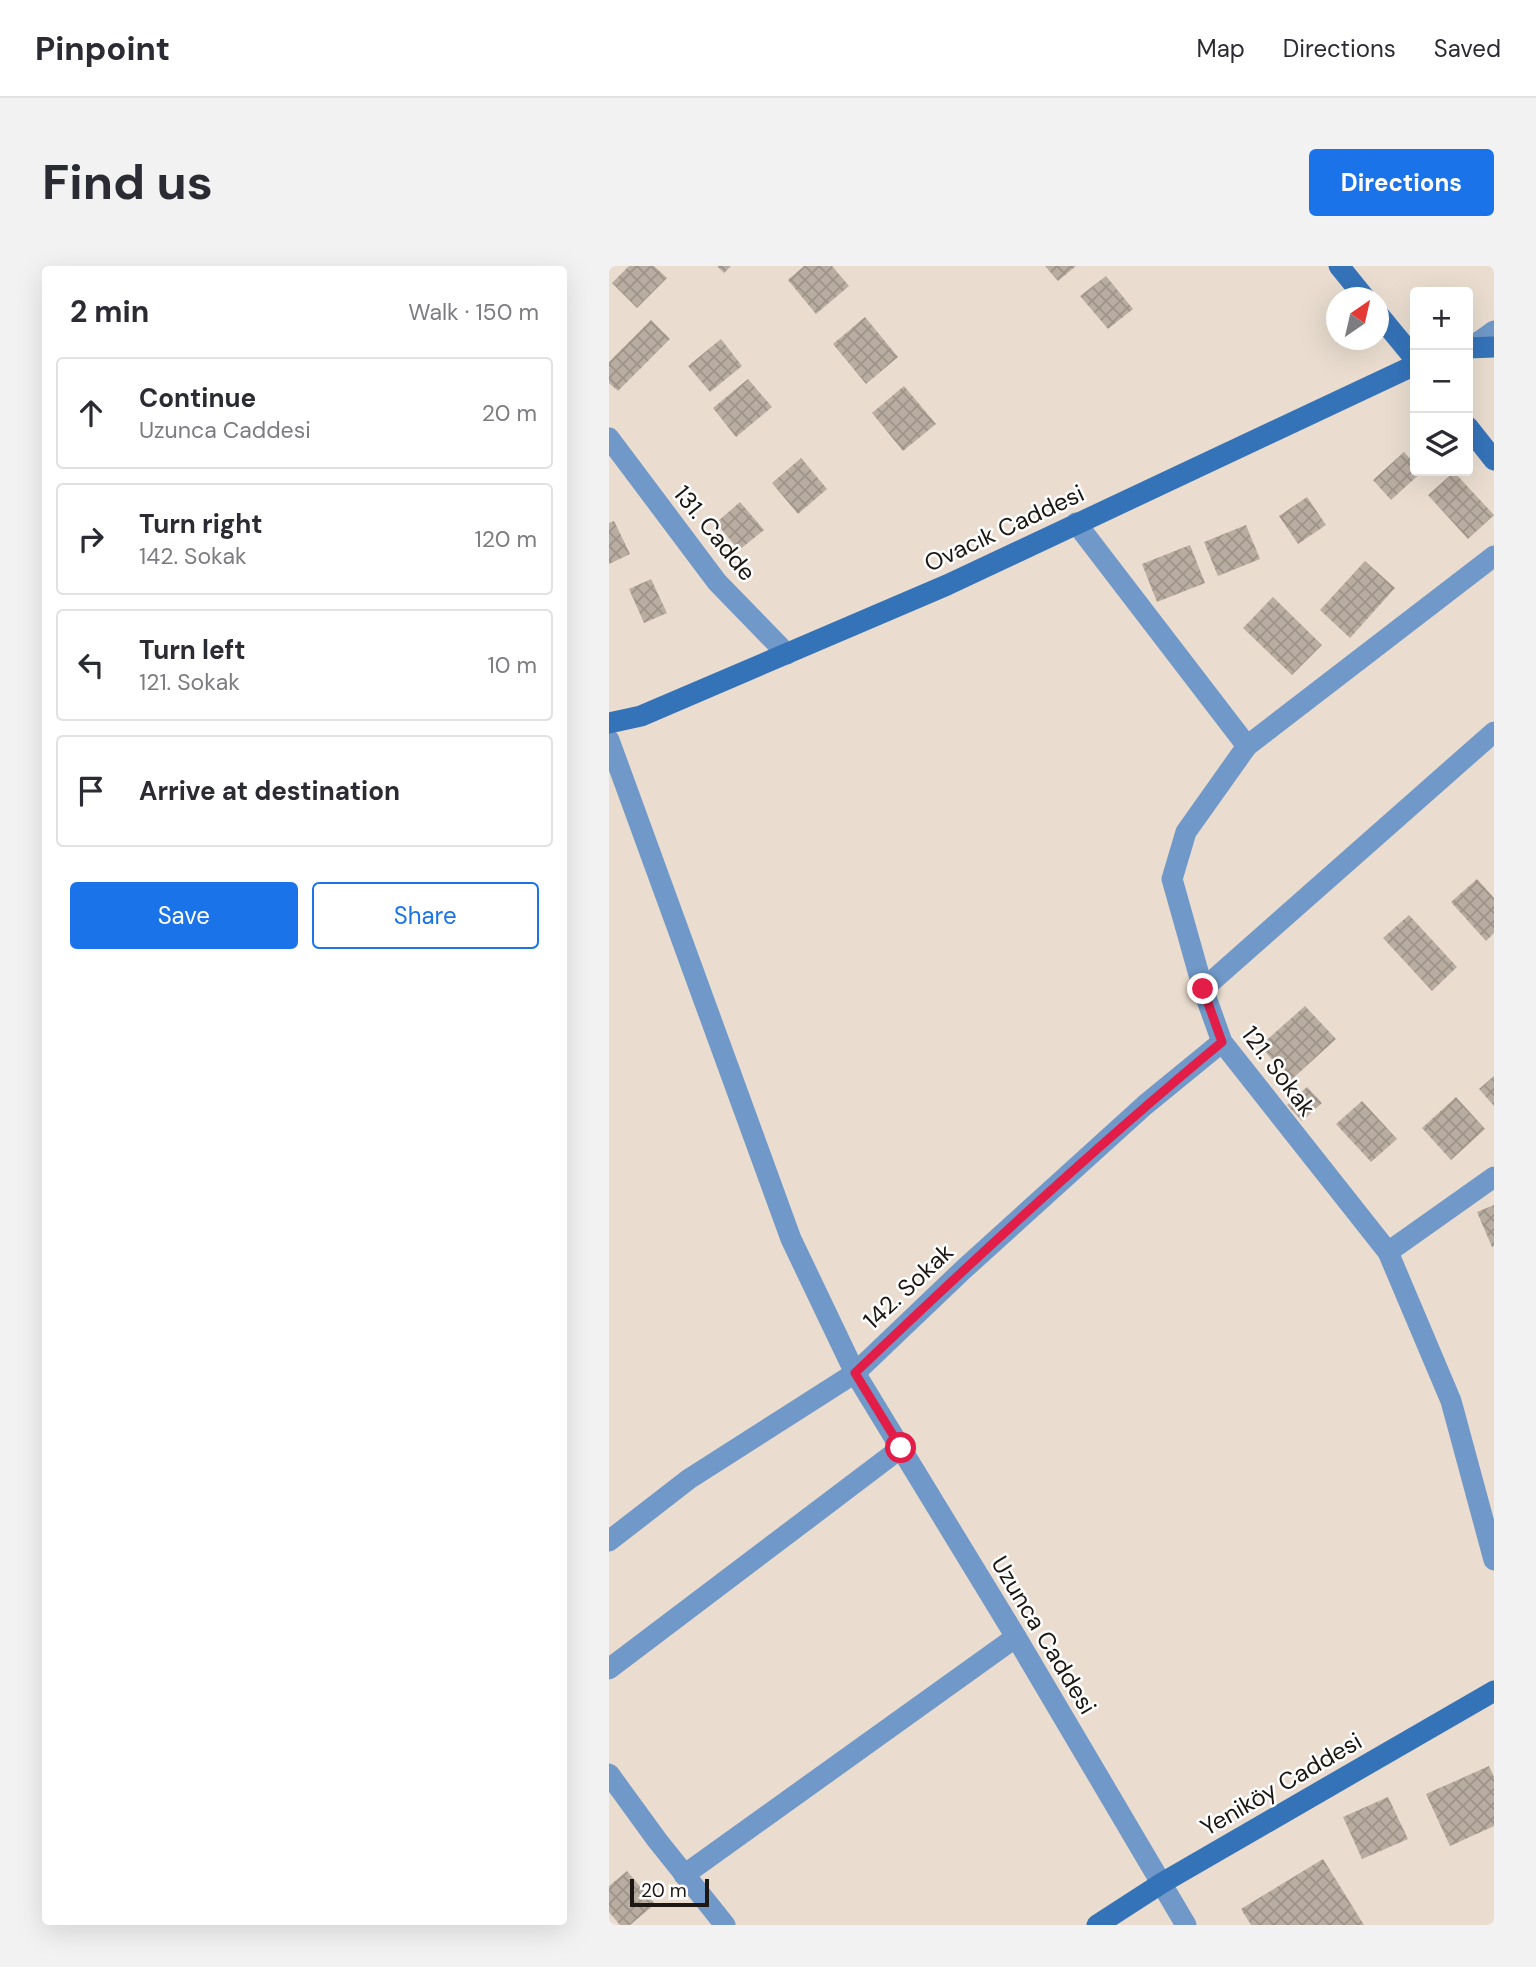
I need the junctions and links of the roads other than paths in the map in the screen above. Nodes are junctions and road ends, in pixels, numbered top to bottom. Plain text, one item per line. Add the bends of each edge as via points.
1 (1339, 266) edge
2 (1356, 287) edge
3 (1389, 327) edge
4 (1494, 331) edge
5 (1473, 345) edge
6 (1494, 347) edge
7 (1473, 348) edge
8 (1410, 353) edge
9 (1410, 367) edge
10 (1473, 433) edge
11 (609, 438) edge
12 (1494, 460) edge
13 (1076, 523) junction
14 (1494, 556) edge
15 (787, 654) junction
16 (609, 723) edge
17 (1494, 732) edge
18 (609, 740) edge
19 (1247, 746) junction
20 (1203, 989) junction
21 (1222, 1042) junction
22 (1494, 1177) edge
23 (1388, 1252) junction
24 (855, 1373) junction
25 (901, 1448) junction
26 (609, 1541) edge
27 (1494, 1560) edge
28 (1016, 1637) junction
29 (609, 1669) edge
30 (1494, 1691) edge
31 (609, 1774) edge
32 (684, 1875) junction
33 (1162, 1883) junction
34 (725, 1925) edge
35 (1097, 1925) edge
36 (1186, 1925) edge

1 - 2 main road
3 - 8 main road
4 - 5 street
6 - 7 main road
9 - 13 main road, Ovacık Caddesi
10 - 12 main road
11 - 15 street, 131. Cadde via 717,582
13 - 15 main road, Ovacık Caddesi
13 - 19 street
14 - 19 street, 121. Sokak
15 - 16 main road, Ovacık Caddesi via 641,716
17 - 20 street
18 - 24 street, Uzunca Caddesi via 792,1240
19 - 20 street, 121. Sokak via 1186,832 1172,879
20 - 21 street, 121. Sokak
21 - 23 street, 121. Sokak
21 - 24 street, 142. Sokak via 1125,1123
22 - 23 street
23 - 27 street, 121. Sokak via 1451,1401
24 - 25 street, Uzunca Caddesi
24 - 26 street, 142. Sokak via 689,1479
25 - 28 street, Uzunca Caddesi
25 - 29 street
28 - 32 street
28 - 33 street, Uzunca Caddesi
30 - 33 main road, Yeniköy Caddesi
31 - 32 street
32 - 34 street
33 - 35 main road, Yeniköy Caddesi
33 - 36 street, Uzunca Caddesi

